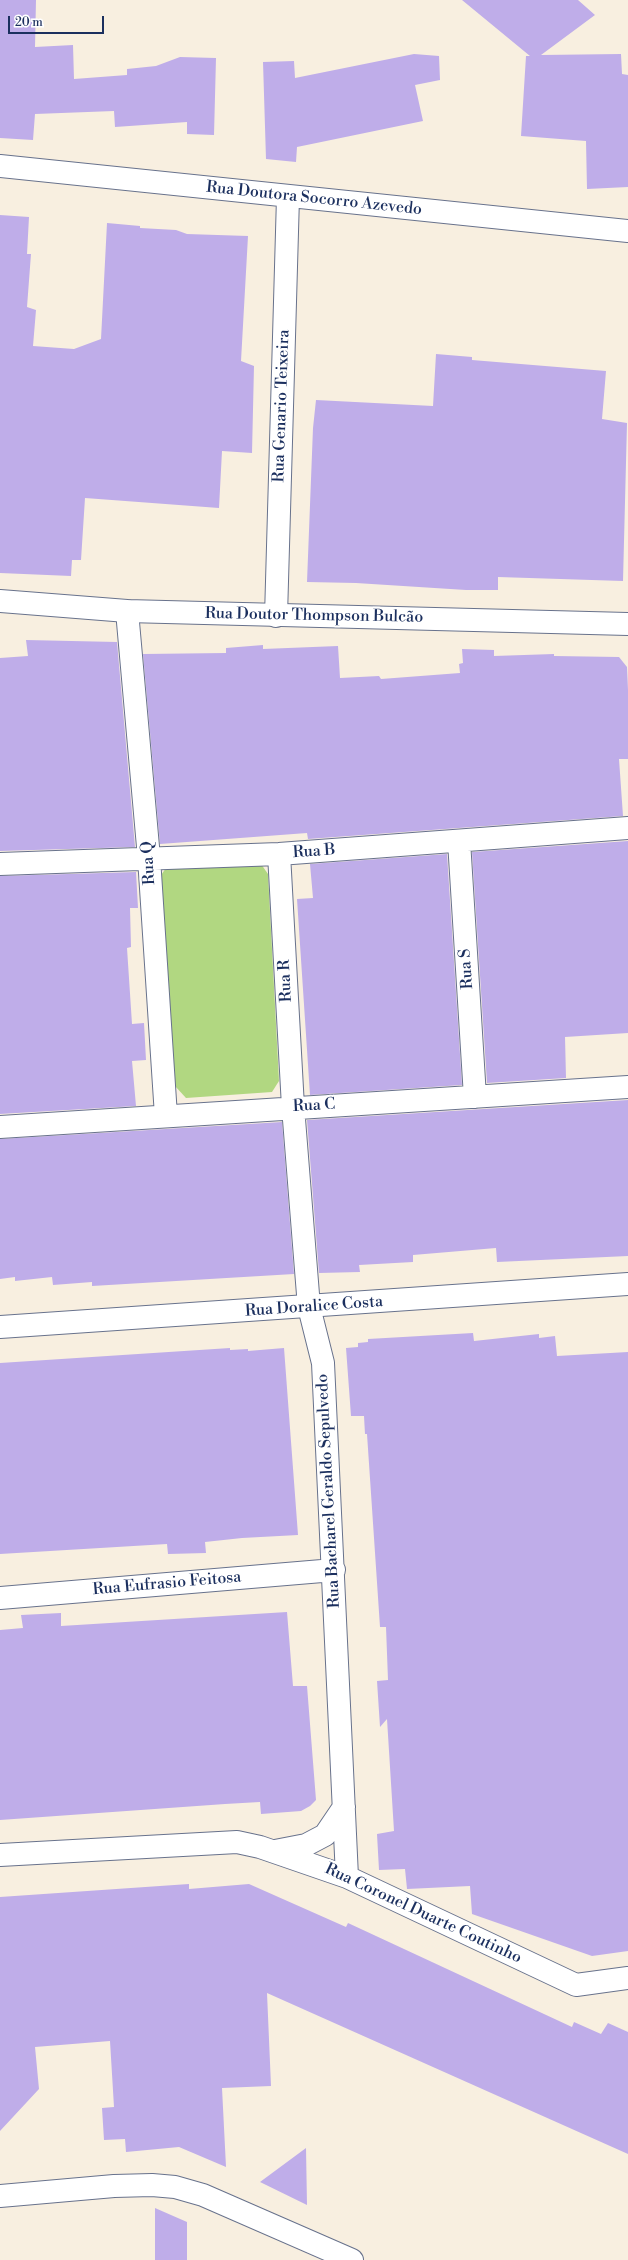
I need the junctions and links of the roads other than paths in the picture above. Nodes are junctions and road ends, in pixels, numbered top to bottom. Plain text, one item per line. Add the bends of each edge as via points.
1 (0, 166) edge
2 (288, 196) junction
3 (628, 231) edge
4 (0, 601) edge
5 (127, 611) junction
6 (276, 616) junction
7 (628, 624) edge
8 (628, 828) edge
9 (459, 841) junction
10 (279, 854) junction
11 (149, 858) junction
12 (0, 864) edge
13 (628, 1087) edge
14 (475, 1097) junction
15 (293, 1107) junction
16 (166, 1116) junction
17 (0, 1127) edge
18 (628, 1284) edge
19 (309, 1307) junction
20 (0, 1327) edge
21 (334, 1570) junction
22 (0, 1598) edge
23 (344, 1808) junction
24 (274, 1851) junction
25 (0, 1855) edge
26 (347, 1877) junction
27 (628, 1978) edge
28 (0, 2196) edge
29 (339, 2257) edge

1 - 2 street, Rua Doutora Socorro Azevedo
2 - 3 street, Rua Doutora Socorro Azevedo
2 - 6 street, Rua Genario Teixeira
4 - 5 street, Rua Doutor Thompson Bulcão
5 - 6 street, Rua Doutor Thompson Bulcão
5 - 11 street, Rua Q
6 - 7 street, Rua Doutor Thompson Bulcão
8 - 9 street, Rua B
9 - 10 street, Rua B
9 - 14 street, Rua S
10 - 11 street, Rua B
10 - 15 street, Rua R
11 - 12 street, Rua B
11 - 16 street, Rua Q
13 - 14 street, Rua C
14 - 15 street, Rua C
15 - 16 street, Rua C
15 - 19 street, Rua Bacharel Geraldo Sepulvedo
16 - 17 street, Rua C
18 - 19 street, Rua Doralice Costa
19 - 20 street, Rua Doralice Costa
19 - 21 street, Rua Bacharel Geraldo Sepulvedo via 323,1363
21 - 22 street, Rua Eufrasio Feitosa
21 - 23 street, Rua Bacharel Geraldo Sepulvedo
23 - 24 street via 325,1835 306,1845
23 - 26 street, Rua Bacharel Geraldo Sepulvedo
24 - 25 street, Rua Coronel Duarte Coutinho via 237,1842
24 - 26 street, Rua Coronel Duarte Coutinho
26 - 27 street, Rua Coronel Duarte Coutinho via 576,1985
28 - 29 street via 114,2186 175,2187 203,2195

